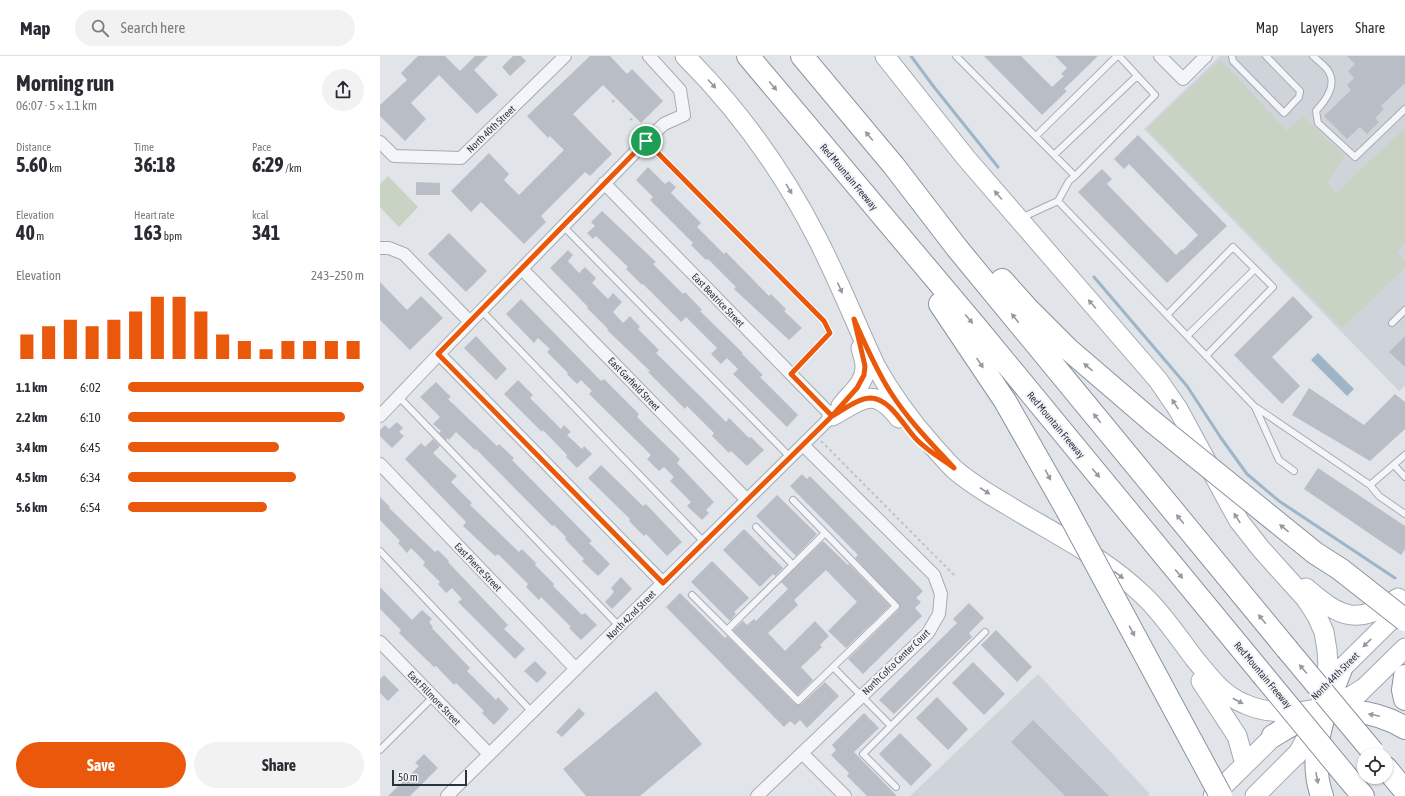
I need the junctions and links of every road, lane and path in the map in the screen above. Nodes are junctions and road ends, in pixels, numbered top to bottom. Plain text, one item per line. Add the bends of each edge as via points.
1 (565, 56) edge
2 (649, 56) edge
3 (685, 56) edge
4 (748, 56) edge
5 (802, 56) edge
6 (885, 56) edge
7 (956, 56) edge
8 (1118, 56) edge
9 (1160, 56) edge
10 (1206, 56) edge
11 (1232, 56) edge
12 (1267, 56) edge
13 (1313, 56) edge
14 (1137, 76) junction
15 (615, 100) dead end
16 (612, 102) dead end
17 (1405, 109) edge
18 (1036, 136) junction
19 (817, 140) junction
20 (646, 141) junction
21 (380, 142) edge
22 (1054, 155) junction
23 (894, 166) junction
24 (1075, 176) junction
25 (604, 183) junction
26 (1058, 200) junction
27 (1019, 219) junction
28 (563, 226) junction
29 (380, 248) edge
30 (522, 269) junction
31 (1255, 269) junction
32 (481, 310) junction
33 (1405, 310) edge
34 (1167, 314) junction
35 (854, 319) junction
36 (470, 322) junction
37 (1392, 322) dead end
38 (1187, 336) junction
39 (438, 354) junction
40 (1206, 356) junction
41 (791, 374) junction
42 (398, 396) junction
43 (1255, 407) junction
44 (380, 416) edge
45 (832, 416) junction
46 (814, 434) junction
47 (803, 445) junction
48 (1405, 456) edge
49 (790, 457) junction
50 (380, 464) edge
51 (1394, 465) junction
52 (954, 468) junction
53 (1294, 471) dead end
54 (1405, 477) edge
55 (1370, 485) junction
56 (747, 500) junction
57 (793, 500) dead end
58 (1405, 514) edge
59 (756, 527) dead end
60 (826, 533) junction
61 (704, 542) junction
62 (1261, 549) junction
63 (380, 551) edge
64 (1314, 553) junction
65 (793, 565) junction
66 (955, 576) dead end
67 (663, 583) junction
68 (1405, 593) edge
69 (692, 595) dead end
70 (1405, 606) edge
71 (1157, 610) junction
72 (1405, 620) edge
73 (620, 626) junction
74 (727, 630) junction
75 (985, 632) dead end
76 (1405, 633) edge
77 (380, 642) edge
78 (1405, 648) edge
79 (1142, 650) junction
80 (833, 667) junction
81 (576, 669) junction
82 (1341, 669) joint
83 (1405, 676) edge
84 (862, 695) junction
85 (433, 697) junction
86 (1405, 699) edge
87 (1322, 710) junction
88 (532, 712) junction
89 (891, 726) junction
90 (1405, 728) edge
91 (1274, 736) joint
92 (1370, 748) edge
93 (380, 750) edge
94 (802, 752) junction
95 (489, 754) junction
96 (1245, 764) junction
97 (1393, 776) edge
98 (896, 787) dead end
99 (1405, 790) edge
100 (447, 796) edge
101 (757, 796) edge
102 (845, 796) edge
103 (1213, 796) edge
104 (1221, 796) edge
105 (1235, 796) edge
106 (1255, 796) edge
107 (1322, 796) edge
108 (1363, 796) edge

1 - 21 street, North 40th Street via 461,158 394,156
2 - 20 street via 680,90 684,115 664,124
3 -> 35 main road via 731,106 775,166 819,241
4 -> 19 highway, Red Mountain Freeway
23 -> 5 highway
27 -> 6 main road via 944,131
7 - 18 lane
8 - 14 lane
8 - 18 lane
9 - 10 street via 1183,79
11 - 12 lane via 1233,61 1284,113 1300,97 1300,91
13 - 17 lane via 1329,71 1332,83 1327,99 1316,111 1318,123 1355,157
14 - 22 lane
14 - 24 lane via 1155,95
15 - 16 path
18 - 22 lane
19 -> 79 highway, bridge via 926,285 1005,400
19 -> 108 highway, Red Mountain Freeway, bridge via 987,341
20 - 25 street
20 - 41 lane via 824,321 830,333
22 - 24 lane
64 -> 23 highway, bridge via 1153,422 1059,341 1028,310 967,240
92 -> 23 highway, bridge via 957,248
24 - 26 lane via 1069,181
25 - 28 street
25 - 41 street, East Beatrice Street
26 - 27 lane
26 - 34 lane
62 -> 27 main road via 1239,521 1178,410 1158,380
28 - 30 street
28 - 49 lane
29 - 36 street via 389,248 404,254
30 - 32 street
30 - 56 street, East Garfield Street
31 - 34 lane via 1233,247
31 - 38 lane
31 - 40 lane via 1273,287
32 - 36 street
32 - 61 lane
33 - 37 lane
34 - 38 lane
35 - 45 main road via 865,366 864,375 857,388
35 - 52 main road via 891,393 910,419
36 - 39 street
38 - 40 lane
39 - 42 street
39 - 67 street
40 - 43 lane
41 - 45 street, East Beatrice Street
42 - 44 street
42 - 73 lane
43 - 53 lane via 1279,460
43 - 55 lane
45 - 46 street, North 42nd Street
45 - 52 main road via 862,400 871,398 881,401 889,406 918,441
46 - 47 street, North 42nd Street
46 - 66 path
47 - 49 street, North 42nd Street
47 - 84 street, North Cofco Center Court via 934,575 941,594 939,614 928,633
48 - 51 lane
49 - 56 street, North 42nd Street
50 - 81 street, East Pierce Street
51 - 54 lane
51 - 55 lane
52 -> 71 main road via 983,490 1107,565
55 - 58 lane via 1379,496
56 - 61 street, North 42nd Street
57 - 60 lane
59 - 65 lane
60 - 65 lane
60 - 80 lane via 896,606
61 - 67 street, North 42nd Street
62 - 68 main road via 1322,602 1346,615 1377,612
62 - 87 main road via 1306,599 1321,624 1328,665
63 - 88 lane
64 - 72 highway, bridge via 1340,569
64 - 76 highway, bridge via 1336,576
65 - 74 lane
67 - 73 street, North 42nd Street
69 - 74 lane
70 -> 82 main road, North 44th Street
71 -> 87 main road via 1211,679 1230,697 1263,710
71 - 96 main road via 1237,736
73 - 81 street, North 42nd Street
74 - 80 lane via 798,701
75 - 89 lane
77 - 85 street, East Fillmore Street
78 - 87 main road via 1364,688
79 - 104 highway, bridge
79 - 105 highway, bridge
80 - 84 lane
81 - 88 street, North 42nd Street
82 - 87 highway
83 - 86 highway
84 - 89 lane
84 - 94 street, North Cofco Center Court
85 - 93 lane
85 - 95 street, East Fillmore Street
90 -> 87 highway via 1377,716
87 - 91 highway
87 - 106 main road via 1297,754
87 -> 107 highway via 1316,753 1316,770
88 - 95 street, North 42nd Street
89 - 98 lane via 864,754
91 - 96 main road
94 - 101 street, North Cofco Center Court
94 - 102 street
95 - 100 street, North 42nd Street
96 - 103 main road
97 - 99 highway

